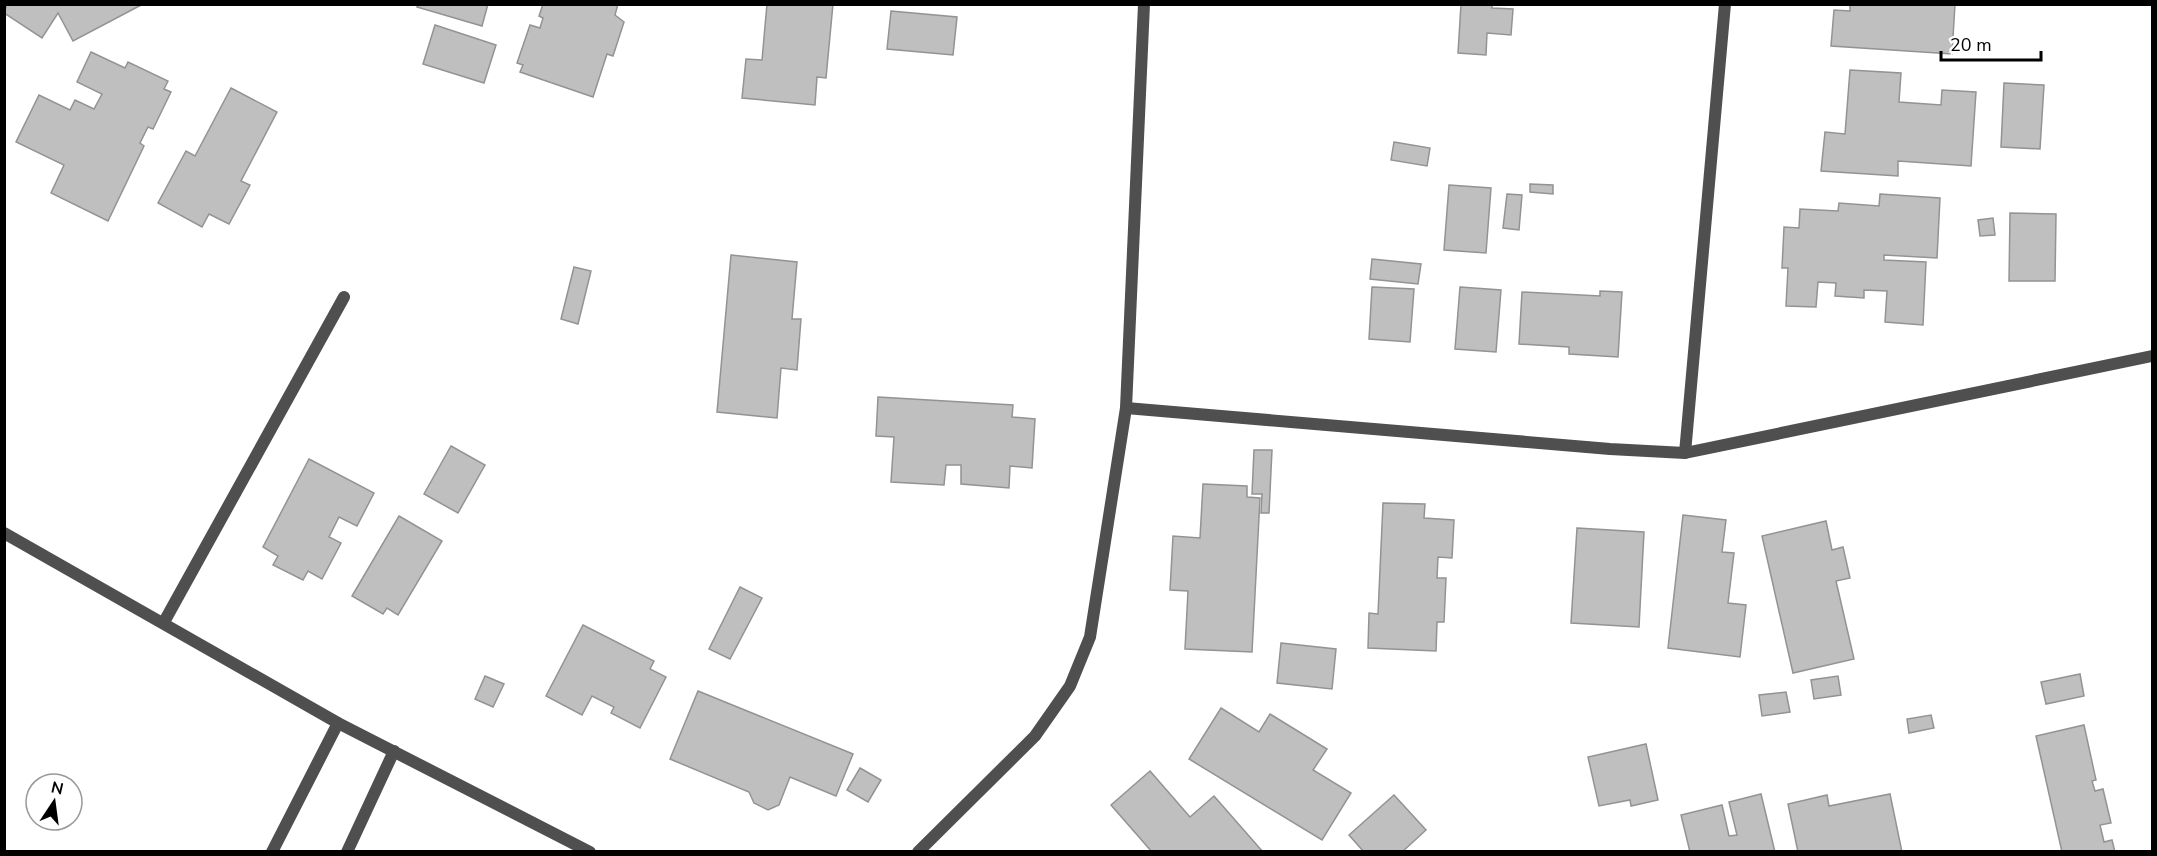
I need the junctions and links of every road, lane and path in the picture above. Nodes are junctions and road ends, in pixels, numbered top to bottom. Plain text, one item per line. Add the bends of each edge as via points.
1 (1144, 4) edge
2 (1725, 4) edge
3 (344, 297) dead end
4 (2152, 356) edge
5 (1126, 408) junction
6 (1685, 453) junction
7 (4, 532) edge
8 (164, 622) junction
9 (338, 723) junction
10 (394, 751) junction
11 (272, 852) edge
12 (347, 852) edge
13 (590, 852) edge
14 (918, 852) edge

1 - 5 street
2 - 6 street
3 - 8 street
4 - 6 street
5 - 6 street
5 - 14 street via 1090,637 1070,686 1035,736
7 - 8 street
8 - 9 street
9 - 10 street
9 - 11 street
10 - 12 street
10 - 13 street

